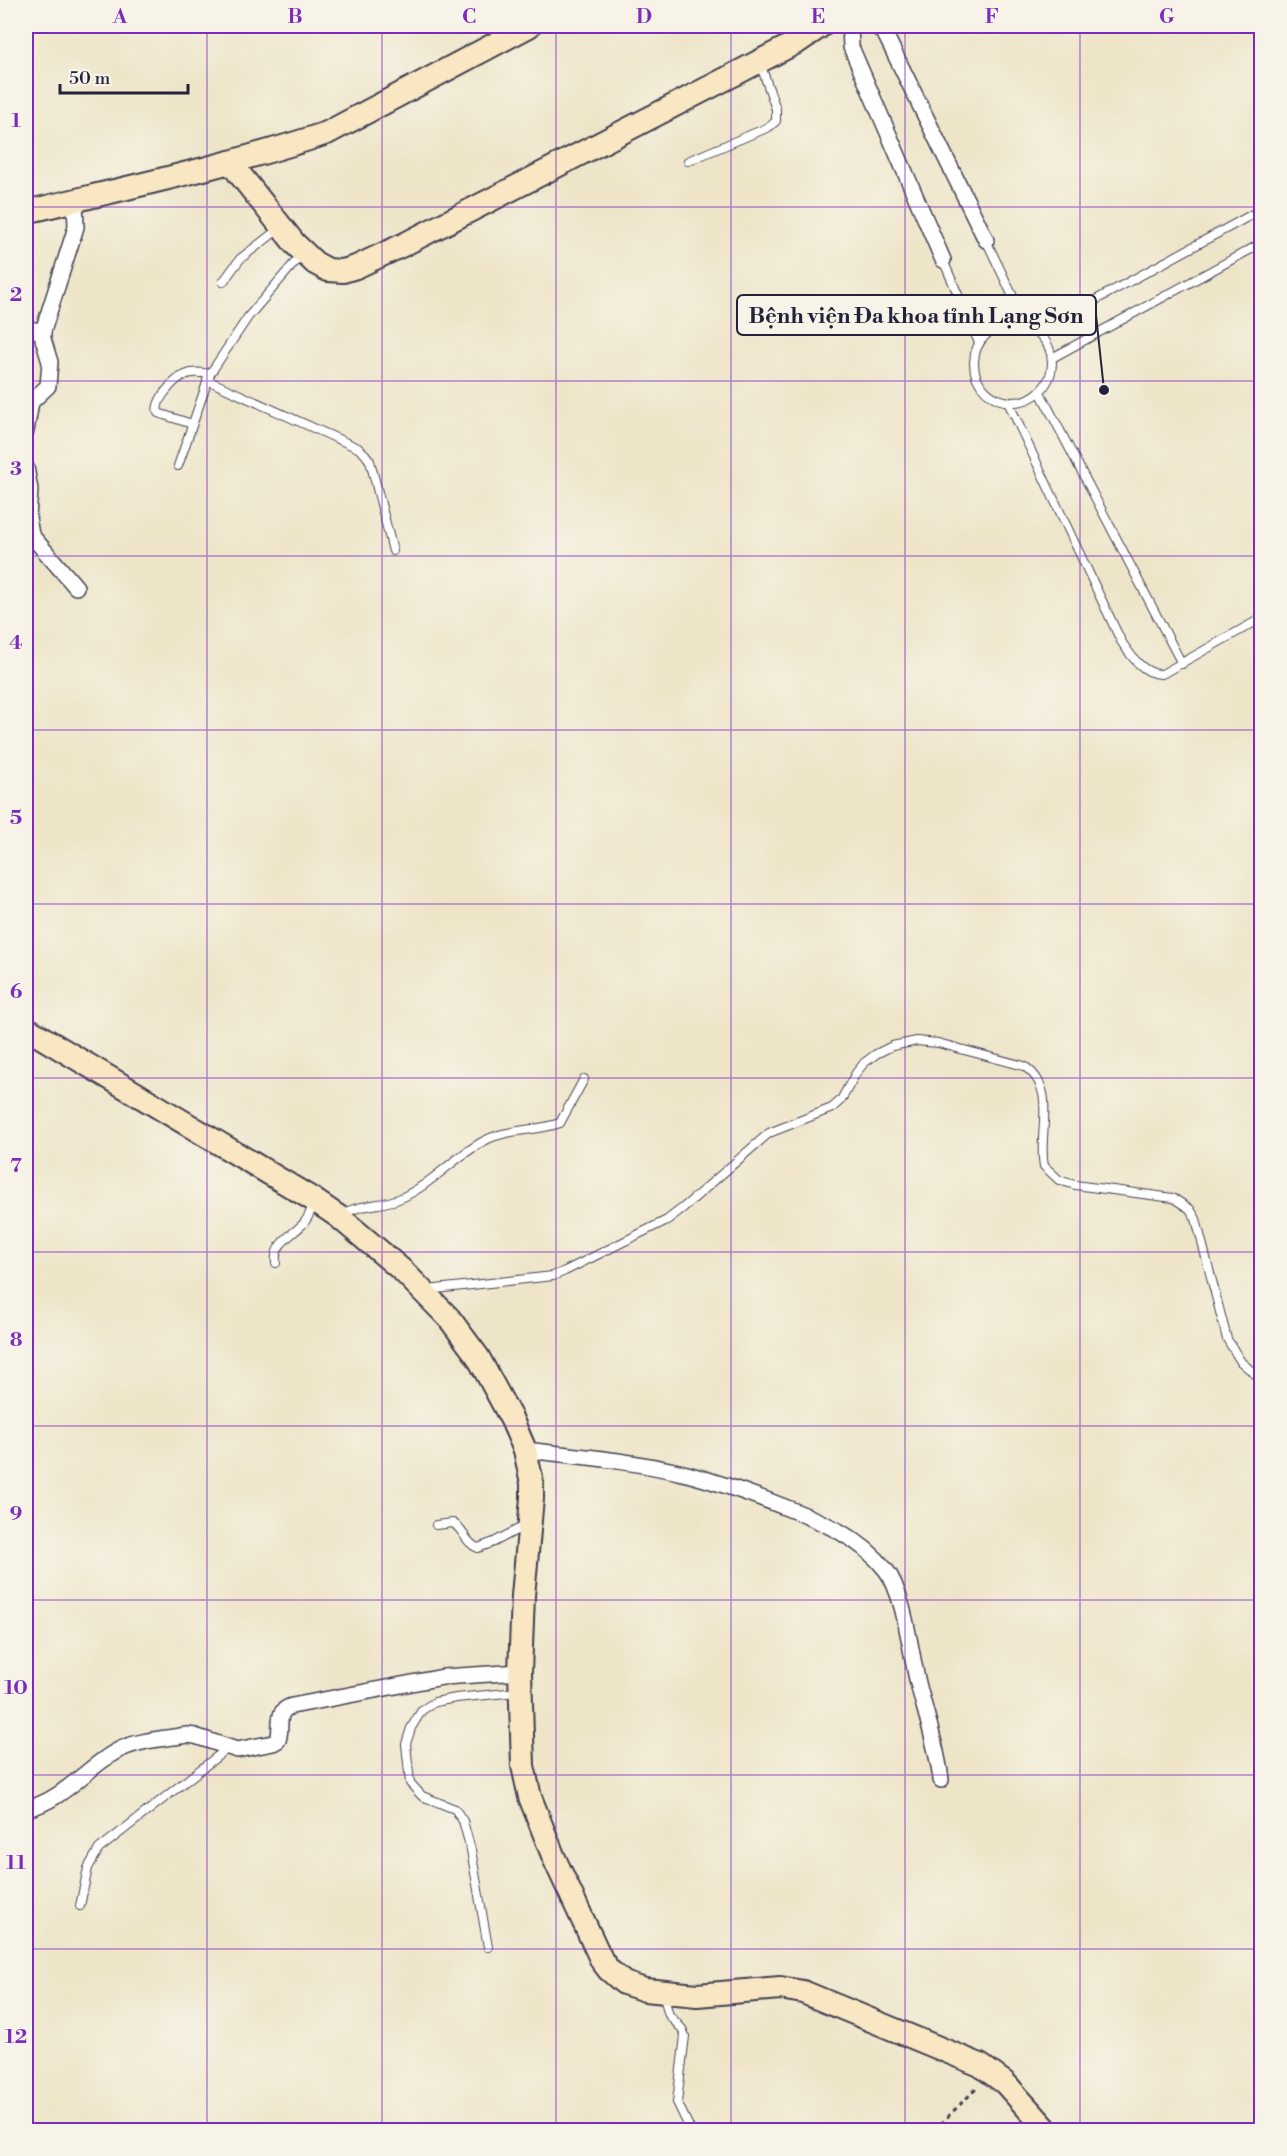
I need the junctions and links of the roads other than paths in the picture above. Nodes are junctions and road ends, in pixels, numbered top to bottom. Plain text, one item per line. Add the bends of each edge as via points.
1 (529, 26) edge
2 (821, 26) edge
3 (850, 26) edge
4 (877, 26) edge
5 (759, 62) junction
6 (688, 161) dead end
7 (230, 162) junction
8 (75, 201) junction
9 (1262, 209) edge
10 (26, 212) edge
11 (281, 227) junction
12 (986, 240) joint
13 (1262, 243) edge
14 (304, 252) junction
15 (943, 260) joint
16 (223, 282) dead end
17 (1027, 326) junction
18 (26, 329) edge
19 (44, 331) junction
20 (1037, 332) junction
21 (979, 343) junction
22 (1052, 358) junction
23 (209, 377) junction
24 (1040, 392) junction
25 (1008, 402) junction
26 (192, 424) junction
27 (26, 431) edge
28 (178, 466) dead end
29 (26, 467) edge
30 (393, 551) dead end
31 (76, 587) dead end
32 (1262, 618) edge
33 (1182, 664) junction
34 (26, 1028) edge
35 (584, 1079) dead end
36 (314, 1200) junction
37 (339, 1217) junction
38 (276, 1263) dead end
39 (423, 1291) junction
40 (1262, 1380) edge
41 (525, 1450) junction
42 (530, 1522) junction
43 (436, 1525) dead end
44 (520, 1682) junction
45 (228, 1748) junction
46 (941, 1780) dead end
47 (26, 1809) edge
48 (80, 1906) dead end
49 (488, 1947) dead end
50 (663, 1992) junction
51 (690, 2129) dead end
52 (1047, 2130) edge

1 - 7 main road via 327,133
2 - 5 main road
3 - 15 street via 852,47
4 - 12 street via 886,36
5 - 6 lane via 776,109 776,121
5 - 14 main road via 356,267 328,270
7 - 8 main road
7 - 11 main road
8 - 10 main road
8 - 19 street via 74,234
9 - 20 lane
11 - 14 main road
11 - 16 lane via 240,259
12 - 17 lane
13 - 22 lane
14 - 23 lane via 248,317
15 - 21 lane
17 - 20 lane
17 - 21 lane via 995,328
18 - 19 street
19 - 27 street via 50,362 48,386 31,402
20 - 22 lane
21 - 25 lane via 974,365 981,385 988,394
22 - 24 lane via 1050,376
23 - 26 lane
23 - 26 lane via 188,373 181,376 156,408 164,417
23 - 30 lane via 365,454
24 - 25 lane via 1030,399
24 - 33 lane
25 - 33 lane via 1126,649 1155,674
26 - 28 lane
29 - 31 street via 31,535
32 - 33 lane
34 - 36 main road
35 - 37 lane via 560,1123 494,1137 469,1150 413,1193 382,1205 354,1207
36 - 37 main road
36 - 38 lane via 308,1218 277,1250
37 - 39 main road
39 - 40 lane via 553,1276 565,1271 667,1220 769,1133 831,1108 841,1100 860,1068 876,1054 905,1043 938,1043 1024,1066 1033,1072 1044,1090 1044,1166 1059,1180 1173,1198 1190,1209 1196,1219 1227,1339 1240,1362
39 - 41 main road via 478,1357
41 - 42 main road via 532,1483
41 - 46 street via 621,1462 707,1480 798,1512 859,1543 893,1582 934,1736
42 - 43 lane via 478,1548 453,1523
42 - 44 main road
44 - 45 street via 443,1677 292,1706 280,1713 278,1740 245,1749
44 - 49 lane via 435,1702 422,1710 406,1744 410,1783 422,1796 454,1809 463,1821
44 - 50 main road via 521,1750 530,1797 554,1858 602,1961 632,1987
45 - 47 street via 187,1735 130,1745 64,1791
45 - 48 lane via 99,1849 88,1868
50 - 51 lane via 669,2015 685,2036 677,2102
50 - 52 main road via 697,1995 797,1989 992,2072

